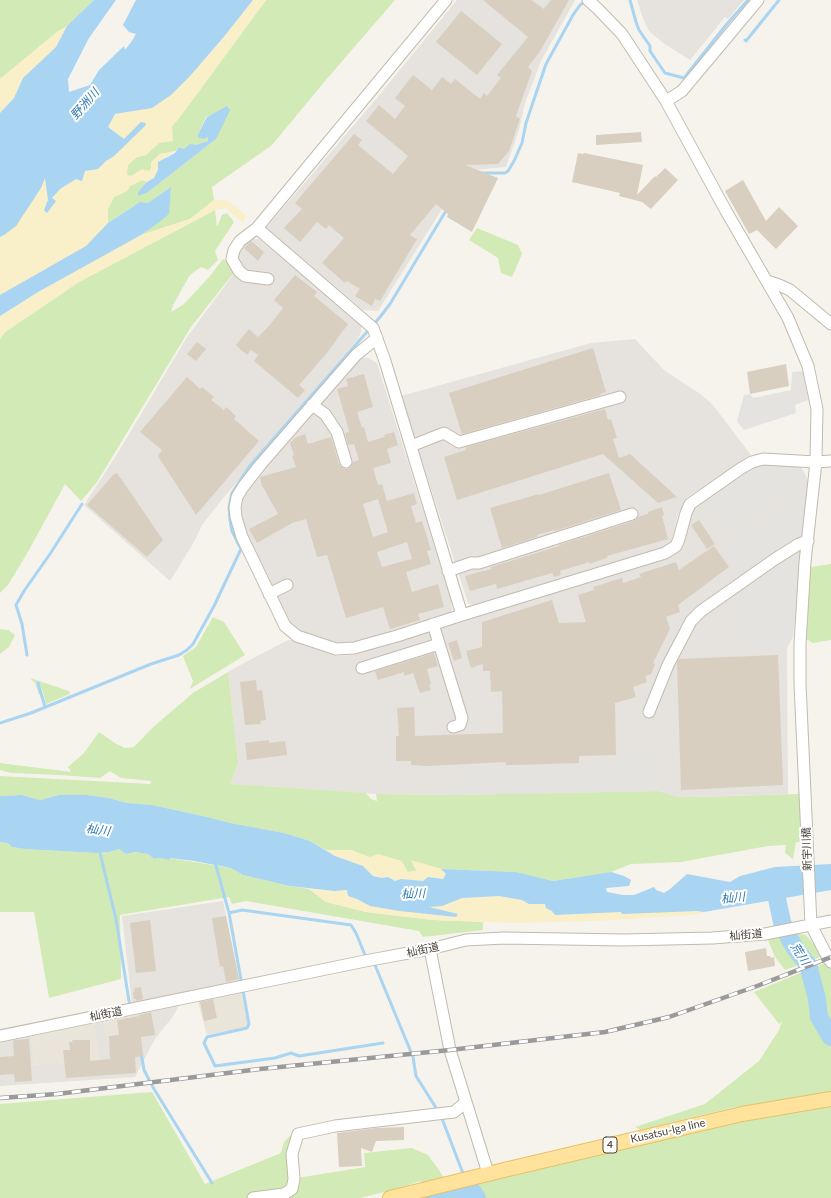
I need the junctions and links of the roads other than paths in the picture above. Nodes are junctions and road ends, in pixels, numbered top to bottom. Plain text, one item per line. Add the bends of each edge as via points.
1 (446, 0) edge
2 (588, 0) edge
3 (758, 0) edge
4 (666, 101) junction
5 (257, 228) junction
6 (268, 279) dead end
7 (767, 281) junction
8 (831, 324) edge
9 (373, 330) junction
10 (620, 397) dead end
11 (312, 405) junction
12 (411, 446) junction
13 (831, 461) edge
14 (346, 462) dead end
15 (816, 462) junction
16 (632, 514) dead end
17 (808, 541) junction
18 (448, 570) junction
19 (287, 585) dead end
20 (269, 594) junction
21 (462, 615) junction
22 (433, 624) junction
23 (439, 644) junction
24 (362, 668) dead end
25 (649, 712) dead end
26 (453, 727) dead end
27 (831, 921) edge
28 (811, 925) junction
29 (430, 950) junction
30 (831, 962) edge
31 (0, 1036) edge
32 (831, 1099) edge
33 (466, 1102) junction
34 (488, 1174) junction
35 (253, 1198) edge
36 (390, 1198) edge

1 - 5 street
2 - 4 street, 新宇川橋 via 622,34
3 - 4 street via 682,91
4 - 7 street, 新宇川橋
5 - 6 street via 240,241 232,259 245,276
5 - 9 street
7 - 8 street via 790,290
7 - 15 street, 新宇川橋 via 788,318 808,366 817,409
9 - 11 street via 356,355
9 - 12 street
10 - 12 street via 459,442 444,434
11 - 14 street via 325,414 337,432
11 - 20 street via 243,486 237,497 236,517 242,538
12 - 18 street
13 - 15 street
15 - 17 street, 新宇川橋
15 - 21 street via 764,459 752,462 690,504 676,546 665,554
16 - 18 street
17 - 25 street via 775,559 701,611 691,621 668,666
17 - 28 street, 新宇川橋 via 800,644 800,684
18 - 21 street
19 - 20 street
20 - 22 street via 285,626 296,636 336,649 354,648
21 - 22 street
22 - 23 street
23 - 24 street
23 - 26 street via 462,718 460,725
27 - 28 street, 杣街道
28 - 29 street, 杣街道 via 765,934 712,938 466,940
28 - 30 street
29 - 31 street, 杣街道 via 364,961
29 - 33 street via 450,1050
32 - 34 main road, Kusatsu-Iga line / 4 via 742,1114
33 - 34 street
33 - 35 street via 454,1112 335,1126 298,1134 292,1154 292,1189 284,1194
34 - 36 main road, Kusatsu-Iga line / 4

